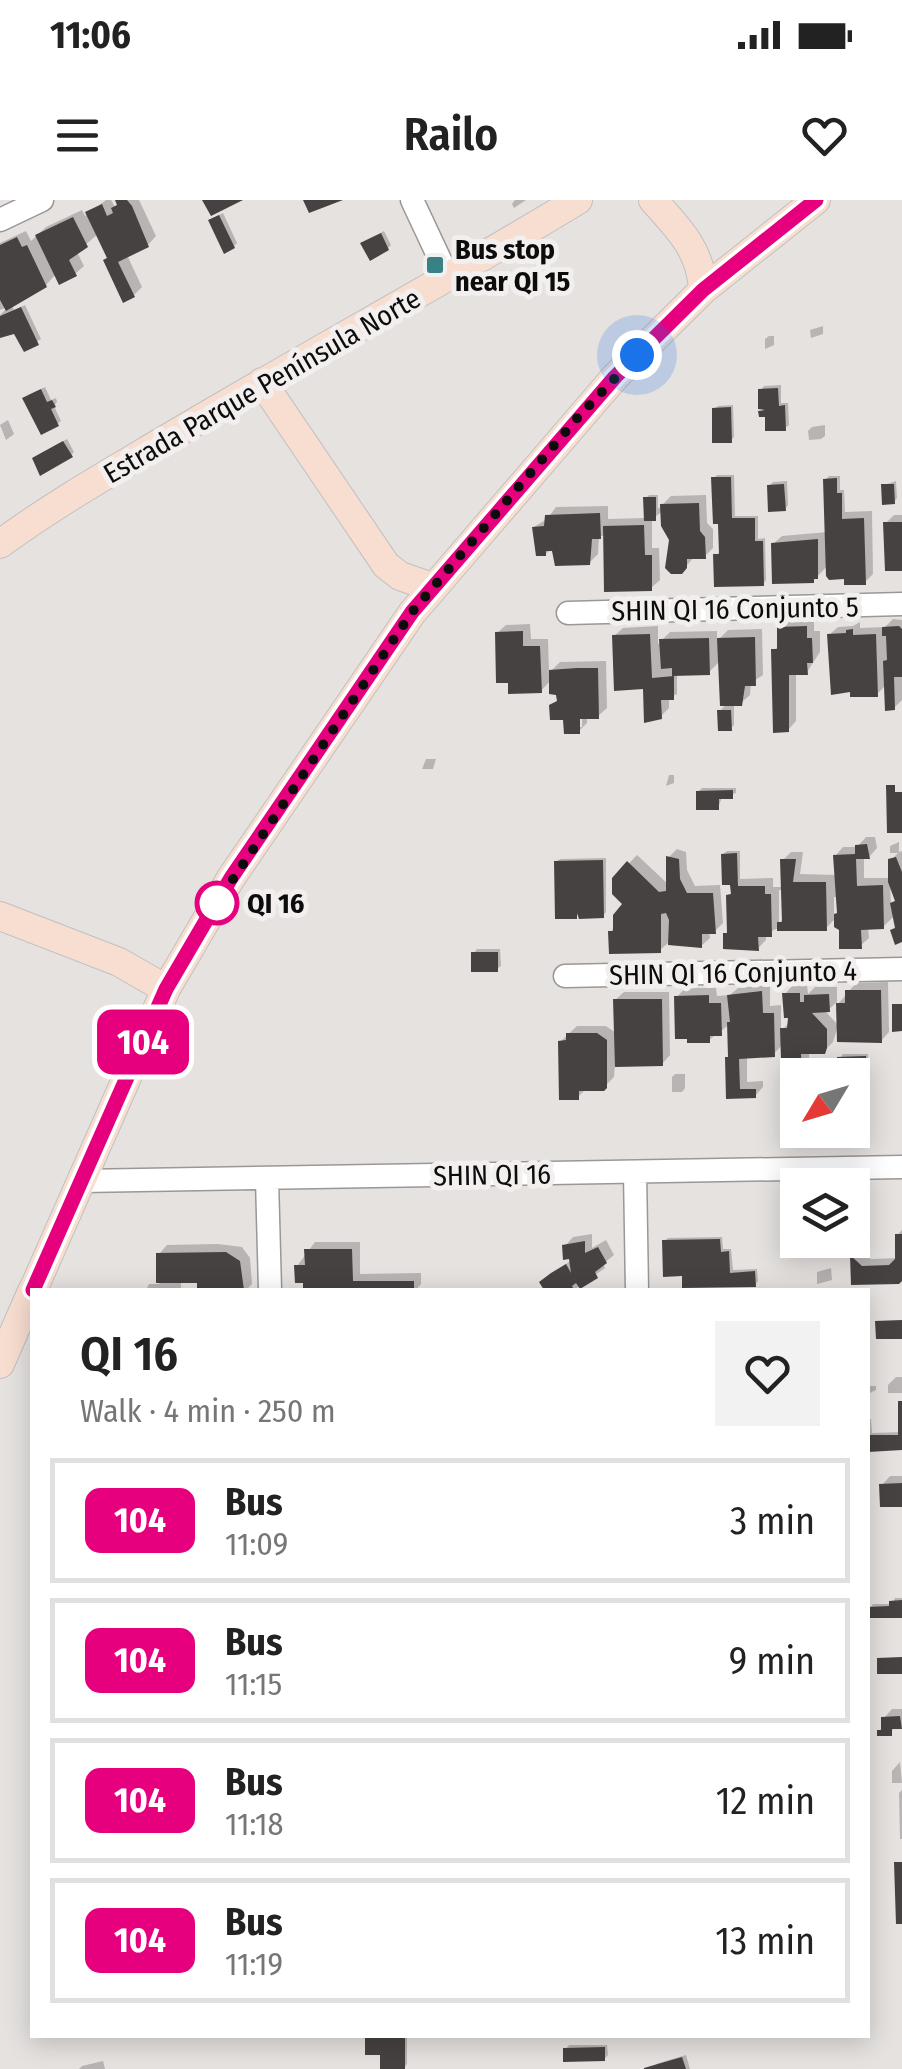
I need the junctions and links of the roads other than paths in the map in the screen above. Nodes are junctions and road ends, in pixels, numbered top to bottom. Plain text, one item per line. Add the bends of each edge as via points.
1 (42, 200) edge
2 (412, 200) edge
3 (578, 200) edge
4 (653, 200) edge
5 (816, 200) edge
6 (0, 220) edge
7 (449, 279) junction
8 (703, 290) junction
9 (262, 382) junction
10 (0, 544) edge
11 (432, 587) junction
12 (902, 604) edge
13 (568, 613) dead end
14 (0, 916) edge
15 (902, 970) edge
16 (565, 976) dead end
17 (166, 989) junction
18 (902, 1167) edge
19 (635, 1172) junction
20 (267, 1179) junction
21 (82, 1181) junction
22 (34, 1288) edge
23 (270, 1288) edge
24 (636, 1288) edge
25 (30, 1297) edge
26 (0, 1363) edge

1 - 6 street
2 - 7 street
3 - 7 main road, Estrada Parque Península Norte
4 - 8 main road via 692,245
5 - 8 main road
7 - 9 main road, Estrada Parque Península Norte
8 - 11 main road via 579,416
9 - 10 main road, Estrada Parque Península Norte
9 - 11 main road via 386,565
11 - 17 main road via 231,878
12 - 13 street, SHIN QI 16 Conjunto 5
14 - 17 main road via 118,962
15 - 16 street, SHIN QI 16 Conjunto 4
17 - 21 main road
18 - 19 street, SHIN QI 16
19 - 20 street, SHIN QI 16
19 - 24 street
20 - 21 street, SHIN QI 16
20 - 23 street
21 - 22 main road
25 - 26 main road

